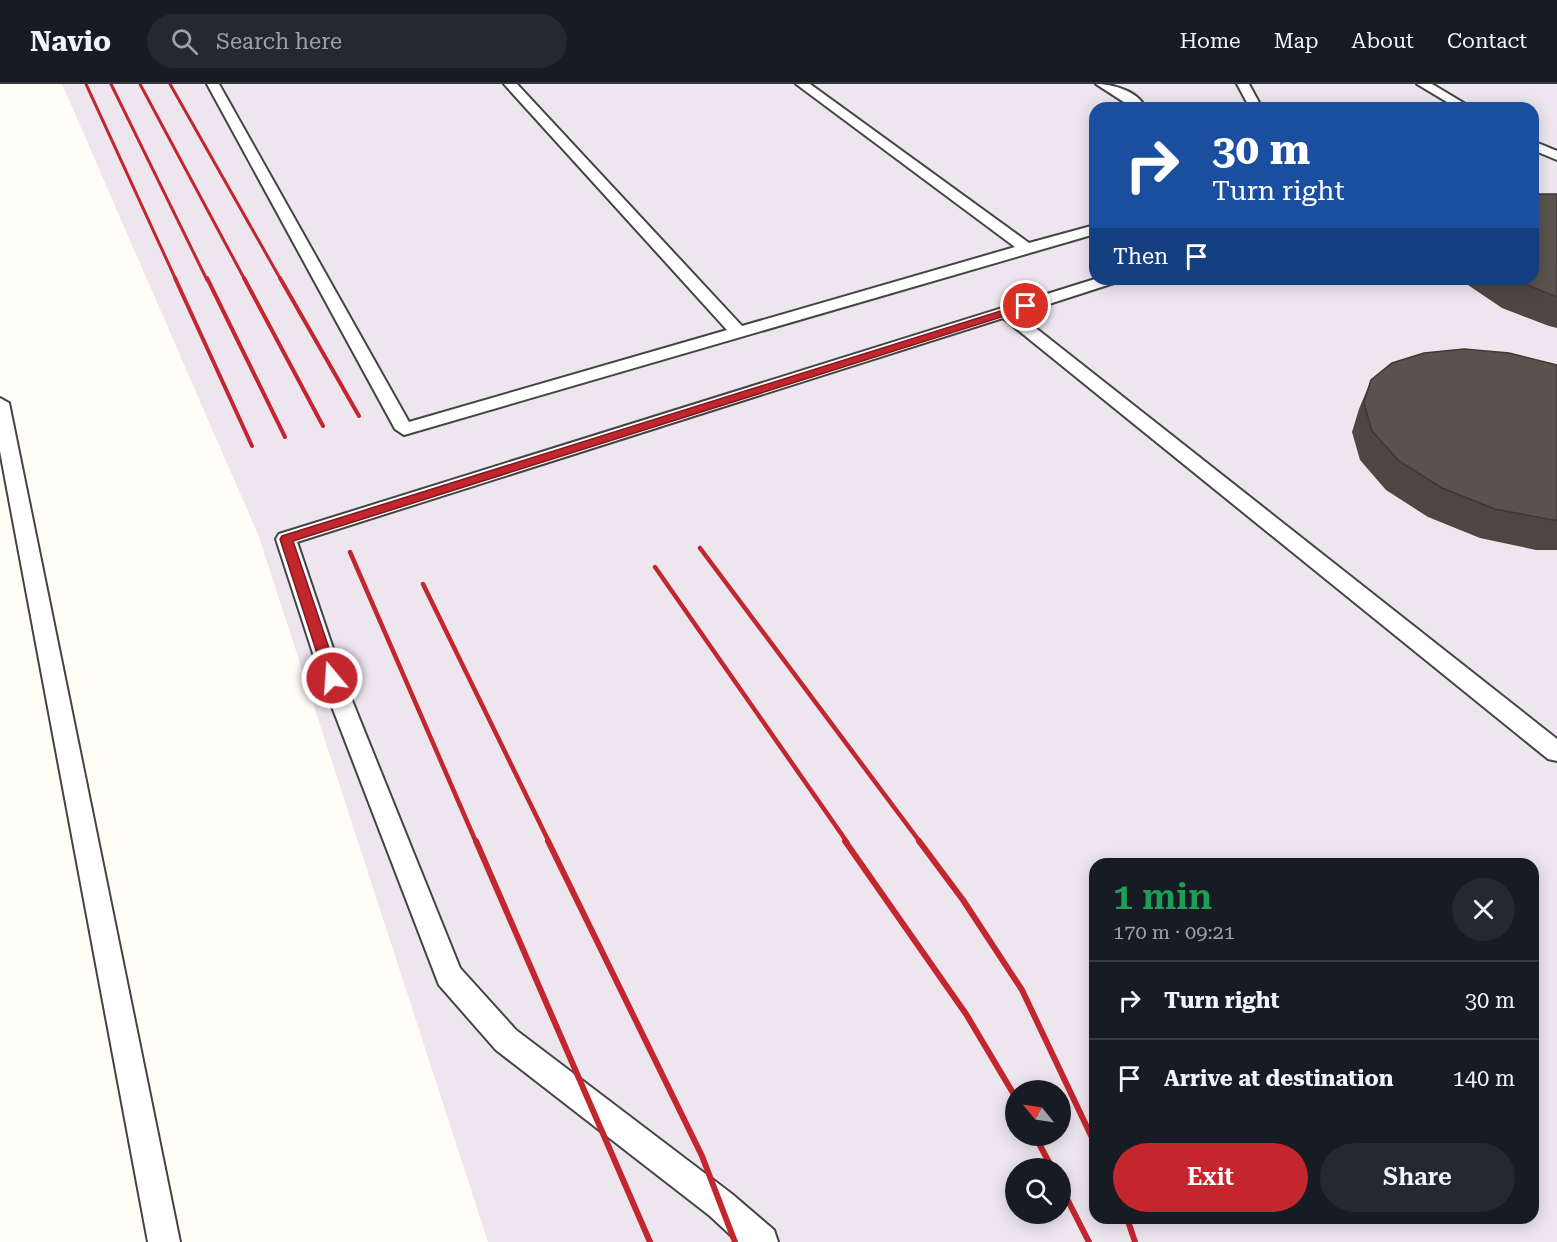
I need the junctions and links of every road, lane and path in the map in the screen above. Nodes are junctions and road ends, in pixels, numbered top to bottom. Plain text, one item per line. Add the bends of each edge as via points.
1 (213, 84) edge
2 (510, 84) edge
3 (802, 84) edge
4 (1102, 84) edge
5 (1243, 84) edge
6 (1423, 84) edge
7 (1135, 102) edge
8 (1253, 102) edge
9 (1455, 102) edge
10 (1539, 148) edge
11 (1557, 156) edge
12 (1089, 231) edge
13 (1027, 249) junction
14 (1092, 285) edge
15 (1005, 312) junction
16 (738, 332) junction
17 (0, 403) edge
18 (1557, 752) edge
19 (164, 1242) edge
20 (762, 1242) edge

1 - 16 lane via 404,429
2 - 16 lane
3 - 13 lane
4 - 7 lane
5 - 8 lane
6 - 9 lane
10 - 11 lane
12 - 13 lane
13 - 16 lane
14 - 15 lane
15 - 18 lane
15 - 20 lane via 286,539 332,678 449,976 506,1040 721,1205
17 - 19 lane

